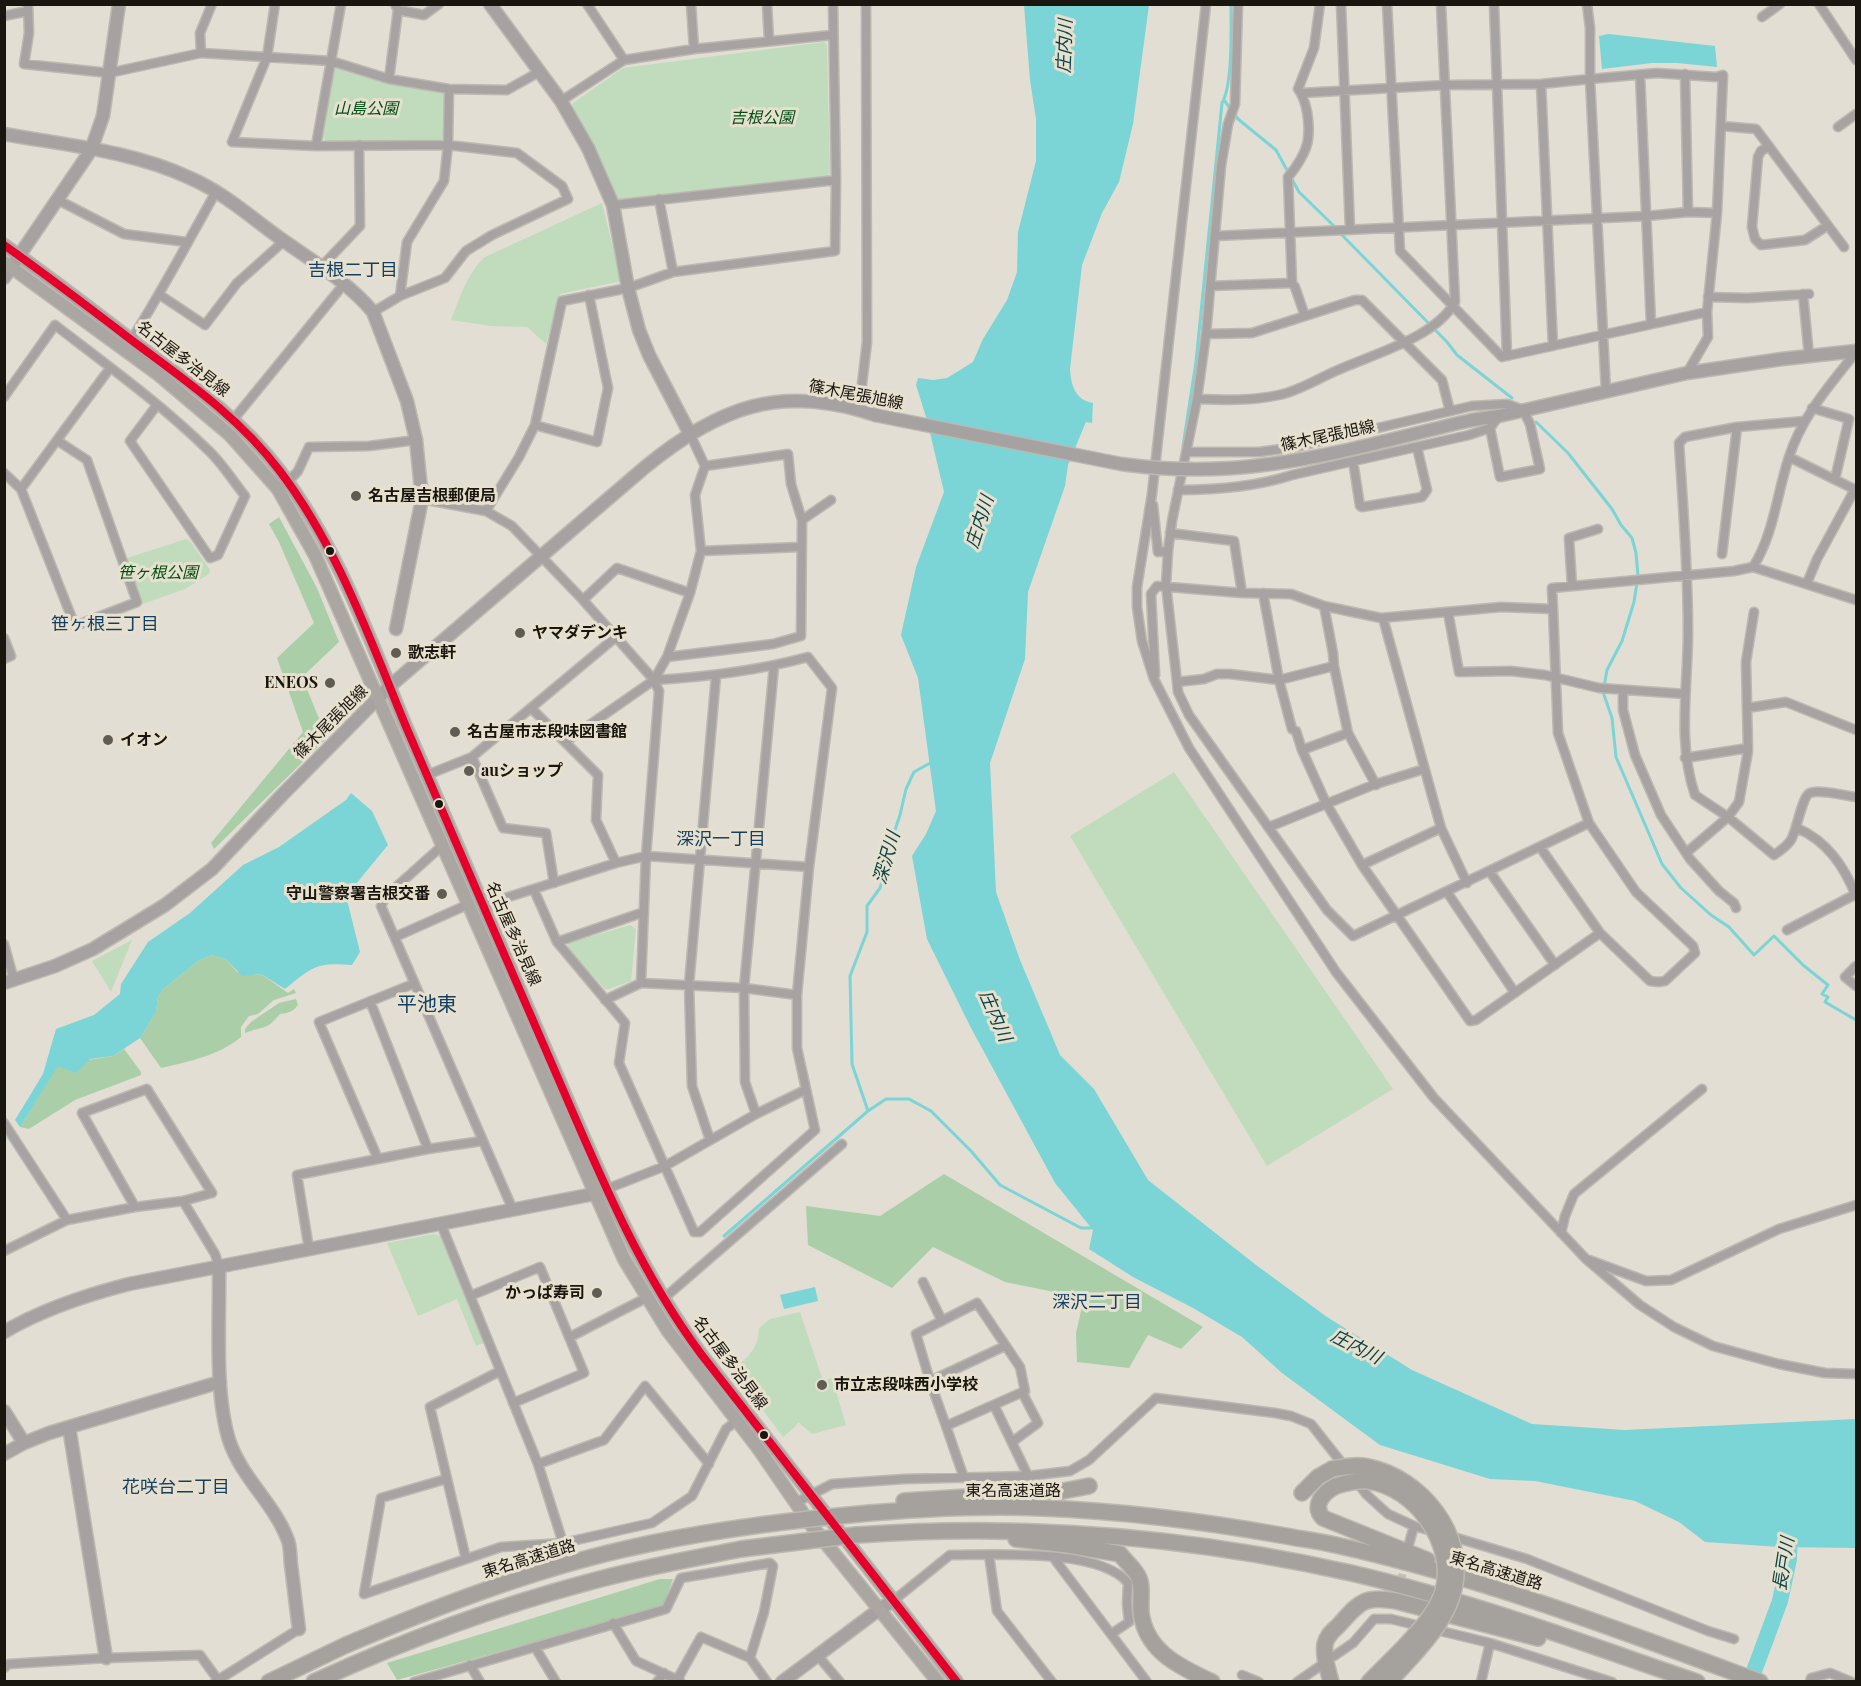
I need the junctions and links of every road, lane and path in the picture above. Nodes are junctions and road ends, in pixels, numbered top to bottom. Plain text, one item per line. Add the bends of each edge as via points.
1 (119, 4) edge
2 (212, 4) edge
3 (275, 4) edge
4 (341, 4) edge
5 (439, 4) edge
6 (490, 4) edge
7 (587, 4) edge
8 (691, 4) edge
9 (767, 4) edge
10 (833, 4) edge
11 (866, 4) edge
12 (1206, 4) edge
13 (1238, 4) edge
14 (1320, 4) edge
15 (1341, 4) edge
16 (1387, 4) edge
17 (1441, 4) edge
18 (1494, 4) edge
19 (1587, 4) edge
20 (1780, 4) edge
21 (1819, 4) edge
22 (397, 7) edge
23 (28, 8) edge
24 (4, 16) edge
25 (1762, 17) dead end
26 (832, 34) junction
27 (770, 41) junction
28 (694, 49) junction
29 (201, 53) junction
30 (267, 57) junction
31 (624, 60) junction
32 (1857, 60) edge
33 (331, 61) junction
34 (539, 72) junction
35 (110, 73) junction
36 (1686, 74) junction
37 (1641, 75) junction
38 (389, 79) junction
39 (1590, 79) junction
40 (1496, 84) junction
41 (1540, 84) junction
42 (1444, 85) junction
43 (1391, 88) junction
44 (449, 89) junction
45 (1343, 91) junction
46 (1302, 93) junction
47 (561, 101) junction
48 (1857, 114) edge
49 (1721, 126) junction
50 (1839, 127) dead end
51 (4, 134) edge
52 (359, 145) junction
53 (448, 145) junction
54 (1769, 146) junction
55 (316, 147) junction
56 (91, 150) junction
57 (836, 180) junction
58 (216, 192) junction
59 (659, 199) junction
60 (58, 200) junction
61 (613, 205) junction
62 (1688, 212) junction
63 (1717, 213) junction
64 (1647, 216) junction
65 (1598, 218) junction
66 (1548, 220) junction
67 (1503, 222) junction
68 (1452, 225) junction
69 (1827, 226) junction
70 (1397, 227) junction
71 (1342, 230) junction
72 (1291, 232) junction
73 (1215, 236) junction
74 (284, 241) junction
75 (187, 242) junction
76 (4, 245) edge
77 (1844, 247) dead end
78 (20, 256) junction
79 (8, 265) edge
80 (321, 267) junction
81 (674, 272) junction
82 (4, 278) edge
83 (1292, 283) junction
84 (344, 284) junction
85 (1210, 286) junction
86 (628, 288) junction
87 (160, 295) junction
88 (400, 296) junction
89 (589, 296) junction
90 (1708, 297) junction
91 (1452, 306) junction
92 (373, 312) junction
93 (1707, 312) junction
94 (1305, 316) junction
95 (1652, 324) junction
96 (1206, 334) junction
97 (1602, 335) junction
98 (131, 340) junction
99 (1404, 343) junction
100 (1553, 346) junction
101 (1857, 352) edge
102 (1507, 356) junction
103 (1809, 356) junction
104 (110, 368) junction
105 (1687, 373) junction
106 (1606, 392) junction
107 (4, 397) edge
108 (1197, 399) junction
109 (157, 405) junction
110 (1812, 408) junction
111 (859, 409) junction
112 (1450, 411) junction
113 (1524, 411) junction
114 (1499, 416) junction
115 (233, 420) junction
116 (1805, 422) junction
117 (535, 425) junction
118 (1737, 427) junction
119 (1490, 428) junction
120 (690, 434) junction
121 (416, 440) junction
122 (58, 441) junction
123 (1417, 447) junction
124 (1187, 452) junction
125 (1789, 458) junction
126 (1353, 461) junction
127 (705, 466) junction
128 (4, 473) edge
129 (1835, 479) junction
130 (288, 482) junction
131 (21, 489) junction
132 (1856, 489) edge
133 (1178, 490) junction
134 (1152, 494) junction
135 (422, 499) junction
136 (831, 500) dead end
137 (486, 511) junction
138 (801, 520) junction
139 (1598, 529) dead end
140 (1170, 533) junction
141 (800, 547) junction
142 (701, 551) junction
143 (1168, 551) junction
144 (1722, 554) dead end
145 (540, 557) junction
146 (1753, 567) junction
147 (1687, 575) junction
148 (1807, 583) junction
149 (1166, 585) junction
150 (1572, 586) junction
151 (690, 593) junction
152 (1242, 593) junction
153 (1263, 593) junction
154 (583, 600) junction
155 (1857, 600) edge
156 (1324, 606) junction
157 (1553, 609) junction
158 (1448, 612) junction
159 (1754, 612) dead end
160 (1383, 618) junction
161 (396, 629) dead end
162 (616, 637) junction
163 (4, 638) edge
164 (668, 657) junction
165 (4, 659) edge
166 (774, 666) junction
167 (1334, 666) junction
168 (716, 676) junction
169 (1555, 678) junction
170 (1154, 679) junction
171 (654, 680) junction
172 (1279, 680) junction
173 (1177, 682) junction
174 (390, 686) junction
175 (1623, 690) junction
176 (1684, 694) junction
177 (378, 698) junction
178 (531, 708) junction
179 (1747, 708) junction
180 (1857, 730) edge
181 (1348, 733) junction
182 (565, 742) junction
183 (1748, 748) junction
184 (1302, 750) junction
185 (472, 757) junction
186 (1685, 758) junction
187 (1424, 769) junction
188 (427, 775) junction
189 (1376, 784) junction
190 (1857, 797) edge
191 (1326, 803) junction
192 (1728, 817) junction
193 (1589, 823) junction
194 (1269, 826) junction
195 (1441, 828) junction
196 (1797, 828) junction
197 (443, 845) junction
198 (1540, 847) junction
199 (1686, 853) junction
200 (646, 856) junction
201 (700, 858) junction
202 (616, 863) junction
203 (754, 863) junction
204 (1362, 865) junction
205 (809, 867) junction
206 (1490, 872) junction
207 (554, 883) junction
208 (1467, 883) junction
209 (534, 890) junction
210 (1447, 892) junction
211 (1856, 895) edge
212 (469, 904) junction
213 (483, 905) junction
214 (1736, 908) dead end
215 (644, 912) junction
216 (1397, 915) junction
217 (1787, 930) dead end
218 (1600, 933) junction
219 (395, 937) junction
220 (557, 942) junction
221 (4, 944) edge
222 (1555, 965) junction
223 (1857, 966) edge
224 (9, 981) edge
225 (640, 983) junction
226 (413, 984) junction
227 (689, 985) junction
228 (1857, 986) edge
229 (744, 988) junction
230 (1515, 993) junction
231 (797, 995) junction
232 (605, 1000) junction
233 (370, 1001) junction
234 (1702, 1089) dead end
235 (805, 1090) junction
236 (756, 1114) junction
237 (4, 1123) edge
238 (710, 1140) junction
239 (482, 1141) junction
240 (842, 1144) dead end
241 (428, 1149) junction
242 (378, 1159) junction
243 (665, 1166) junction
244 (606, 1190) junction
245 (594, 1194) junction
246 (183, 1201) junction
247 (1857, 1204) edge
248 (135, 1208) junction
249 (513, 1210) junction
250 (68, 1220) junction
251 (441, 1224) junction
252 (1562, 1233) junction
253 (309, 1249) junction
254 (4, 1251) edge
255 (1586, 1259) junction
256 (219, 1266) junction
257 (923, 1282) dead end
258 (470, 1296) junction
259 (646, 1298) junction
260 (663, 1299) junction
261 (942, 1321) junction
262 (4, 1332) edge
263 (570, 1337) junction
264 (1005, 1346) junction
265 (500, 1371) junction
266 (1857, 1374) edge
267 (930, 1381) junction
268 (220, 1382) junction
269 (1022, 1392) junction
270 (513, 1402) junction
271 (994, 1406) junction
272 (4, 1411) edge
273 (736, 1421) junction
274 (946, 1426) junction
275 (69, 1427) junction
276 (1012, 1442) junction
277 (24, 1443) junction
278 (4, 1454) edge
279 (538, 1464) junction
280 (709, 1464) junction
281 (1028, 1476) junction
282 (964, 1478) junction
283 (446, 1479) junction
284 (1089, 1486) dead end
285 (1302, 1492) dead end
286 (811, 1495) junction
287 (795, 1503) junction
288 (848, 1511) junction
289 (1414, 1526) junction
290 (929, 1531) junction
291 (563, 1543) junction
292 (1409, 1544) dead end
293 (989, 1555) junction
294 (1053, 1557) junction
295 (466, 1558) junction
296 (1491, 1588) junction
297 (893, 1601) junction
298 (1394, 1607) tunnel mouth
299 (881, 1608) junction
300 (1391, 1619) junction
301 (614, 1623) junction
302 (298, 1629) joint
303 (1111, 1634) junction
304 (1734, 1639) dead end
305 (1490, 1644) junction
306 (535, 1647) junction
307 (1406, 1655) junction
308 (818, 1656) junction
309 (1334, 1656) dead end
310 (106, 1658) junction
311 (750, 1658) junction
312 (470, 1665) junction
313 (1320, 1666) dead end
314 (4, 1668) edge
315 (664, 1673) junction
316 (1242, 1675) dead end
317 (1143, 1680) edge
318 (216, 1681) edge
319 (679, 1681) edge
320 (269, 1682) edge
321 (314, 1682) edge
322 (414, 1682) edge
323 (480, 1682) edge
324 (556, 1682) edge
325 (657, 1682) edge
326 (767, 1682) edge
327 (782, 1682) edge
328 (840, 1682) edge
329 (938, 1682) edge
330 (957, 1682) edge
331 (1052, 1682) edge
332 (1212, 1682) edge
333 (1259, 1682) edge
334 (1297, 1682) edge
335 (1331, 1682) edge
336 (1369, 1682) edge
337 (1389, 1682) edge
338 (1481, 1682) edge
339 (1612, 1682) edge
340 (1697, 1682) edge
341 (1760, 1682) edge
342 (1810, 1682) edge
343 (1852, 1682) edge

1 - 35 street
2 - 29 street via 200,33
3 - 30 street
4 - 33 street
5 - 22 street via 424,15
6 - 34 street
7 - 31 street
8 - 28 street
9 - 27 street
10 - 26 street
11 - 111 street via 867,342
12 - 134 street
13 - 73 street via 1235,104 1221,166
14 - 46 street via 1314,48 1298,88
15 - 45 street
16 - 43 street
17 - 42 street
18 - 40 street
19 - 39 street
20 - 25 street
21 - 32 street
22 - 38 street
23 - 24 street
23 - 35 street via 24,64
26 - 27 street
26 - 57 street
27 - 28 street
28 - 31 street
29 - 30 street
29 - 35 street
30 - 33 street
30 - 55 street via 232,142
31 - 47 street
33 - 38 street
33 - 55 street
34 - 44 street via 507,90
34 - 47 street
35 - 56 street via 103,116
36 - 37 street
36 - 49 street via 1723,75
36 - 62 street
37 - 39 street
37 - 64 street
38 - 44 street
39 - 41 street
39 - 65 street
40 - 41 street
40 - 42 street
40 - 67 street
41 - 66 street
42 - 43 street
42 - 68 street
43 - 45 street
43 - 70 street
44 - 53 street
45 - 46 street
45 - 71 street
46 - 72 street via 1308,141 1291,174
47 - 61 street via 588,148
48 - 50 street
49 - 54 street via 1756,129
49 - 63 street
51 - 56 street
52 - 53 street
52 - 55 street
52 - 80 street via 360,226
53 - 88 street via 444,181 407,242
53 - 88 street via 517,153 562,186 568,199 466,251 445,278
54 - 69 street
54 - 69 street via 1758,157 1752,226 1755,239 1761,245 1805,240
56 - 58 street via 160,165
56 - 60 street
57 - 59 street
57 - 81 street via 835,251
58 - 74 street
58 - 75 street
59 - 61 street
59 - 81 street
60 - 75 street via 124,234
60 - 78 street
61 - 86 street
62 - 63 street
62 - 64 street
63 - 90 street
64 - 65 street
64 - 95 street
65 - 66 street
65 - 97 street
66 - 67 street
66 - 100 street
67 - 68 street
67 - 102 street
68 - 70 street
68 - 91 street
69 - 77 street
70 - 71 street
70 - 91 street via 1400,251
71 - 72 street
72 - 73 street
72 - 83 street
73 - 85 street
74 - 80 street
74 - 87 street via 237,283 205,325
75 - 87 street
76 - 78 main road, 名古屋多治見線
78 - 79 street
78 - 98 main road, 名古屋多治見線
79 - 82 street
79 - 177 main road, 名古屋多治見線 via 177,390 214,420 257,464 284,498 309,544
80 - 84 street
81 - 86 street
83 - 85 street
83 - 94 street
84 - 92 street
84 - 115 street
85 - 96 street
86 - 89 street
86 - 120 street via 649,355
87 - 98 street
88 - 92 street
89 - 117 street via 562,301
89 - 117 street via 608,388 597,442
90 - 93 street
90 - 103 street via 1806,294
91 - 99 street via 1431,326
91 - 102 street via 1502,357
92 - 121 street via 407,401
93 - 95 street
93 - 105 street via 1708,337
94 - 96 street via 1252,333
94 - 99 street via 1362,300
95 - 97 street
96 - 108 street
97 - 100 street
97 - 106 street
98 - 115 main road, 名古屋多治見線
99 - 108 street via 1281,395 1242,400
99 - 112 street via 1442,380
100 - 102 street
101 - 103 street, 篠木尾張旭線
101 - 110 street
103 - 105 street, 篠木尾張旭線
104 - 107 street via 55,326
104 - 109 street
104 - 122 street
105 - 106 street, 篠木尾張旭線
106 - 113 street, 篠木尾張旭線
108 - 124 street
109 - 109 street via 209,451 245,496 218,555 210,558 130,441
110 - 116 street
110 - 129 street via 1849,419
111 - 114 street, 篠木尾張旭線, bridge via 1121,464 1202,470 1293,461
111 - 120 street, 篠木尾張旭線 via 805,400 776,402 728,414
112 - 113 street via 1508,404
112 - 124 street via 1296,447 1259,452
113 - 114 street, 篠木尾張旭線
113 - 119 street via 1540,469 1500,477
114 - 119 street
115 - 130 main road, 名古屋多治見線
116 - 118 street
116 - 125 street
117 - 137 street
118 - 144 street
118 - 147 street via 1684,437 1680,443
119 - 123 street
120 - 127 street
120 - 145 street, 篠木尾張旭線
121 - 130 street via 369,447 309,447
121 - 135 street
122 - 131 street
122 - 131 street via 87,460 137,602 75,626
123 - 126 street
123 - 126 street via 1427,490 1422,497 1360,506
124 - 133 street
125 - 129 street
125 - 146 street via 1764,549
126 - 133 street via 1269,483
127 - 138 street via 788,454
127 - 142 street via 695,495
128 - 131 street
129 - 132 street
130 - 174 main road, 名古屋多治見線 via 324,538
132 - 148 street
133 - 140 street
134 - 143 street via 1158,552
134 - 170 street via 1137,607
135 - 137 street
135 - 161 street
136 - 138 street
137 - 145 street via 512,526
138 - 141 street
139 - 150 street via 1569,538
140 - 143 street
140 - 152 street via 1234,541
141 - 142 street
141 - 164 street via 801,636 773,644
142 - 151 street
143 - 149 street
145 - 154 street
145 - 174 street, 篠木尾張旭線
146 - 147 street
146 - 148 street
147 - 150 street
147 - 176 street
148 - 155 street
149 - 152 street
149 - 170 street via 1157,586 1151,594
149 - 173 street
150 - 157 street via 1552,588
151 - 154 street via 617,568
151 - 164 street
152 - 153 street
153 - 156 street via 1291,594
153 - 172 street
154 - 162 street
156 - 160 street
156 - 167 street
157 - 158 street via 1501,607
157 - 169 street
158 - 160 street
158 - 169 street via 1459,672 1511,671
159 - 179 street via 1746,662
160 - 187 street
162 - 171 street
162 - 178 street
163 - 165 street via 11,656
164 - 171 street
166 - 168 street
166 - 203 street
166 - 205 street via 808,657 832,688
167 - 172 street
167 - 181 street
168 - 171 street
168 - 201 street
169 - 175 street
169 - 193 street via 1558,733
170 - 252 street via 1189,748 1336,972 1434,1098
171 - 182 street
171 - 200 street via 659,691
172 - 173 street via 1224,674
172 - 184 street
173 - 194 street via 1189,715
174 - 177 street, 篠木尾張旭線
174 - 188 main road, 名古屋多治見線
175 - 176 street
175 - 199 street via 1623,710 1635,755 1661,815
176 - 186 street
177 - 197 main road, 名古屋多治見線
177 - 224 street, 篠木尾張旭線 via 228,854 165,905 93,949
178 - 182 street
178 - 185 street
179 - 180 street via 1786,702
179 - 183 street
181 - 184 street
181 - 189 street
182 - 202 street via 598,775 596,820
183 - 186 street
183 - 192 street via 1739,802
184 - 191 street
185 - 188 street
185 - 207 street via 502,828 546,833
186 - 192 street via 1695,795
187 - 189 street
187 - 195 street
188 - 213 main road, 名古屋多治見線
189 - 191 street
190 - 196 street via 1809,793
191 - 194 street
191 - 204 street
192 - 196 street via 1774,855 1790,843
192 - 199 street
193 - 198 street
193 - 218 street via 1636,892 1693,946 1695,953 1665,981 1650,981
194 - 216 street via 1327,910 1353,936
195 - 204 street
195 - 208 street
196 - 211 street via 1833,852
197 - 212 main road, 名古屋多治見線
197 - 219 street via 386,896 381,906
198 - 206 street
198 - 218 street
199 - 214 street
200 - 201 street
200 - 202 street
200 - 215 street
201 - 203 street
201 - 227 street
202 - 207 street
203 - 205 street
203 - 229 street
204 - 216 street
205 - 231 street
206 - 208 street
206 - 222 street
207 - 209 street
208 - 210 street
209 - 213 street
209 - 220 street
210 - 216 street
210 - 230 street
211 - 217 street
212 - 219 street
212 - 245 main road, 名古屋多治見線
213 - 244 main road, 名古屋多治見線
215 - 220 street
215 - 225 street
216 - 230 street via 1470,1021
218 - 222 street
219 - 226 street
220 - 232 street
221 - 224 street
222 - 230 street
223 - 228 street via 1845,977
225 - 227 street
225 - 232 street
226 - 233 street
226 - 239 street
227 - 229 street
227 - 238 street via 692,1086
229 - 231 street
229 - 236 street via 745,1082
231 - 235 street via 797,1048
232 - 243 street via 625,1023 619,1063
233 - 241 street
233 - 242 street via 319,1022
234 - 252 street via 1574,1194
235 - 236 street
235 - 243 street via 815,1130 700,1232 694,1232
236 - 238 street
237 - 250 street
238 - 243 street
239 - 241 street
239 - 249 street
240 - 260 street
241 - 242 street
242 - 253 street via 297,1175
243 - 244 street
244 - 245 street
244 - 260 main road, 名古屋多治見線
245 - 249 street
245 - 259 main road, 名古屋多治見線
246 - 248 street
246 - 248 street via 212,1193 147,1089 82,1113
246 - 256 street
247 - 255 street via 1779,1229 1671,1280 1646,1281
248 - 250 street
249 - 251 street
250 - 254 street
251 - 253 street
251 - 258 street
252 - 255 street
253 - 256 street
255 - 266 street via 1640,1305 1713,1346 1814,1371
256 - 262 street via 101,1291
256 - 268 street
257 - 261 street
258 - 263 street via 540,1267
258 - 265 street
259 - 263 street
259 - 273 main road, 名古屋多治見線
260 - 286 main road, 名古屋多治見線
261 - 264 street via 977,1303
261 - 267 street via 916,1334
263 - 270 street via 584,1373
264 - 267 street
264 - 269 street via 1020,1367 1025,1390
265 - 270 street
265 - 283 street via 430,1407
267 - 274 street
268 - 275 street
268 - 302 street via 230,1443 255,1487 272,1507 288,1540
269 - 271 street
269 - 276 street via 1038,1423
270 - 279 street
271 - 274 street
271 - 276 street
272 - 277 street
273 - 280 street via 726,1429
273 - 287 main road, 名古屋多治見線
274 - 282 street
275 - 277 street
275 - 310 street
276 - 281 street
277 - 278 street
279 - 280 street via 604,1440 645,1386
279 - 291 street
280 - 291 street via 692,1496 652,1523
281 - 282 street
281 - 289 street via 1070,1471 1089,1460 1156,1398 1275,1413 1311,1424 1368,1495 1388,1514
282 - 286 street via 832,1484
283 - 295 street
283 - 295 street via 381,1498 364,1594
284 - 288 highway via 1079,1490 924,1499
285 - 307 highway, bridge via 1332,1469 1367,1466 1402,1480 1434,1508 1453,1544 1455,1587 1450,1604 1429,1638
286 - 287 street
286 - 297 main road, 名古屋多治見線
287 - 299 main road, 名古屋多治見線
288 - 296 highway, 東名高速道路 via 1040,1508 1163,1517 1339,1545
288 - 320 highway, 東名高速道路, bridge via 710,1531 566,1565 413,1617
289 - 292 street
289 - 304 street via 1527,1559
290 - 321 highway, bridge via 741,1549 589,1582 406,1641
290 - 332 highway via 1120,1554 1140,1578 1142,1618 1149,1639 1175,1663
290 - 340 highway via 1101,1534 1310,1564 1448,1599
291 - 295 street via 501,1547
293 - 294 street
293 - 297 street via 950,1555
293 - 331 street via 997,1611
294 - 303 street
294 - 303 street via 1111,1569 1128,1582 1130,1622
296 - 307 highway, bridge via 1461,1573 1323,1518 1319,1503 1322,1495 1336,1486 1368,1481 1395,1492 1431,1523 1445,1563 1443,1588 1439,1602
296 - 341 highway, 東名高速道路
297 - 299 street
297 - 330 main road, 名古屋多治見線
298 - 300 street
299 - 308 street
299 - 329 main road, 名古屋多治見線
300 - 305 street
300 - 309 street via 1374,1619 1353,1643
301 - 306 street
301 - 311 street via 666,1609 681,1578 770,1563 773,1566 764,1612
301 - 315 street via 636,1661
302 - 318 street
303 - 317 street
305 - 338 street
305 - 339 street
306 - 312 street
306 - 324 street
307 - 336 highway
307 - 337 highway
308 - 327 street
308 - 328 street
310 - 314 street via 9,1664
310 - 318 street via 200,1655
311 - 319 street via 701,1637
311 - 326 street
312 - 322 street
312 - 323 street
313 - 334 street
315 - 319 street
315 - 325 street
316 - 333 street
335 - 340 highway via 1325,1648 1330,1634 1354,1607 1378,1598
342 - 343 street via 1811,1678 1830,1673

